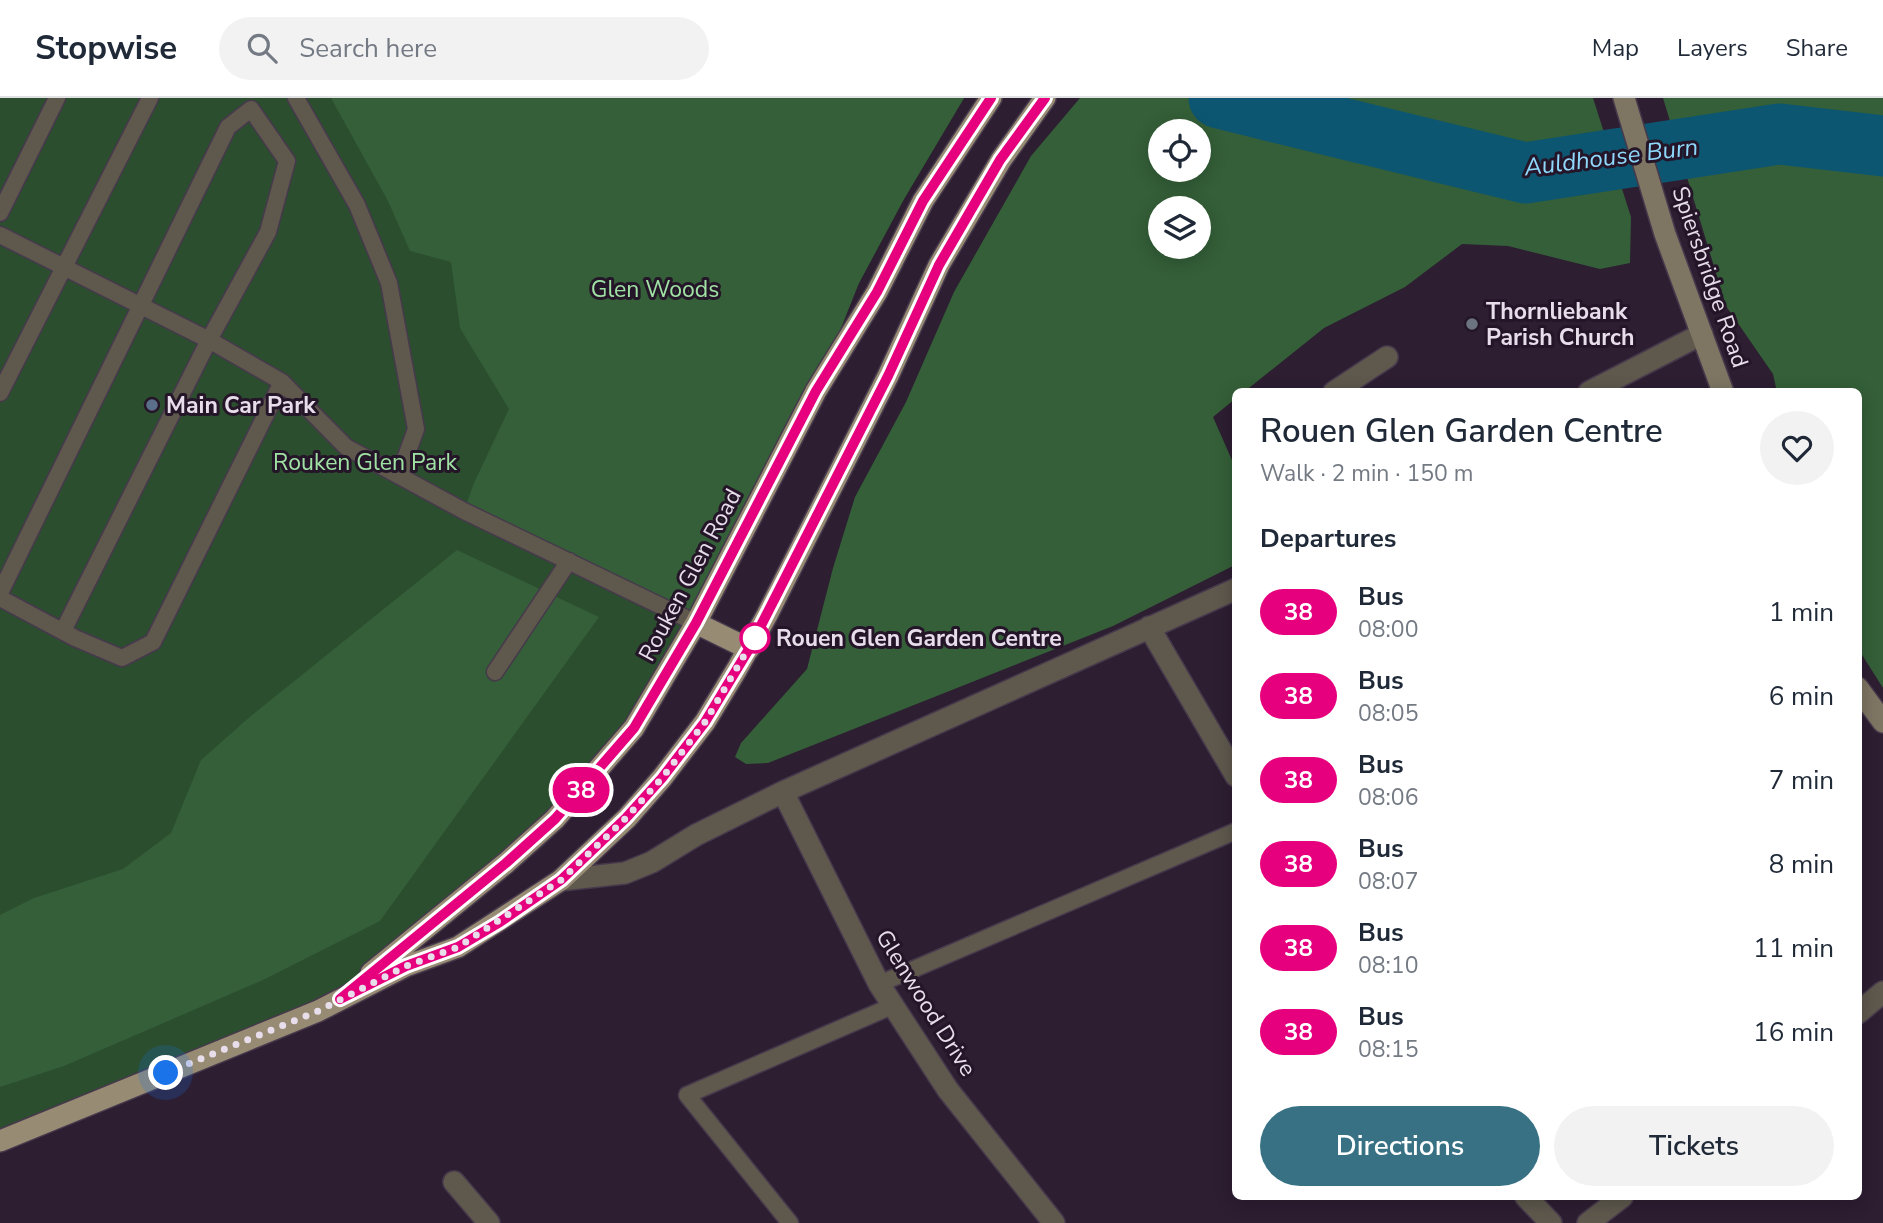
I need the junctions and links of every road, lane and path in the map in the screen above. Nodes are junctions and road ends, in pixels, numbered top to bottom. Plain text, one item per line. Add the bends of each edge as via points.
1 (57, 98) edge
2 (150, 98) edge
3 (296, 98) edge
4 (991, 98) edge
5 (1045, 98) edge
6 (1624, 98) edge
7 (0, 214) edge
8 (0, 235) edge
9 (63, 267) junction
10 (141, 306) junction
11 (1702, 334) junction
12 (209, 340) junction
13 (1387, 357) dead end
14 (282, 382) junction
15 (1340, 388) edge
16 (1597, 388) edge
17 (1722, 388) edge
18 (0, 393) edge
19 (399, 477) junction
20 (569, 561) junction
21 (1232, 591) edge
22 (0, 596) edge
23 (696, 623) junction
24 (1149, 627) junction
25 (63, 631) junction
26 (749, 649) junction
27 (495, 672) dead end
28 (1862, 693) edge
29 (1883, 722) edge
30 (1232, 769) edge
31 (783, 792) junction
32 (1232, 833) edge
33 (561, 880) junction
34 (878, 984) junction
35 (1883, 992) edge
36 (340, 999) junction
37 (892, 1006) junction
38 (1862, 1010) edge
39 (0, 1141) edge
40 (454, 1182) dead end
41 (1529, 1200) edge
42 (1618, 1200) edge
43 (489, 1223) edge
44 (790, 1223) edge
45 (1054, 1223) edge
46 (1551, 1223) edge
47 (1588, 1223) edge

1 - 7 lane
2 - 9 lane
3 - 19 lane via 357,205 389,283 416,429
4 - 23 main road, Rouken Glen Road via 923,201 877,292 816,391
5 - 26 main road, Rouken Glen Road via 1000,160 939,265 888,376
6 - 11 main road, Spiersbridge Road via 1665,234
8 - 9 lane
9 - 10 lane
9 - 18 lane
10 - 12 lane
10 - 12 lane via 228,127 251,109 287,161 268,232
10 - 22 lane
11 - 16 street
11 - 17 main road, Spiersbridge Road
12 - 14 lane
12 - 25 lane
13 - 15 street
14 - 19 lane via 346,447
14 - 25 lane via 153,642 122,659
19 - 20 lane
20 - 23 lane
20 - 27 lane
21 - 24 street, Rouken Glen Road
22 - 25 lane
23 - 26 main road
23 - 36 main road, Rouken Glen Road via 634,728 555,819
24 - 30 street
24 - 31 street, Rouken Glen Road
26 - 33 main road, Rouken Glen Road via 705,722 662,778
28 - 29 main road
31 - 33 street, Rouken Glen Road via 625,873
31 - 34 street, Glenwood Drive
32 - 34 lane
33 - 36 main road, Rouken Glen Road via 458,947 406,966
34 - 37 street, Glenwood Drive
35 - 38 street
36 - 39 main road, Rouken Glen Road
37 - 44 lane via 687,1095
37 - 45 street, Glenwood Drive via 947,1090
40 - 43 street
41 - 46 street
42 - 47 street

